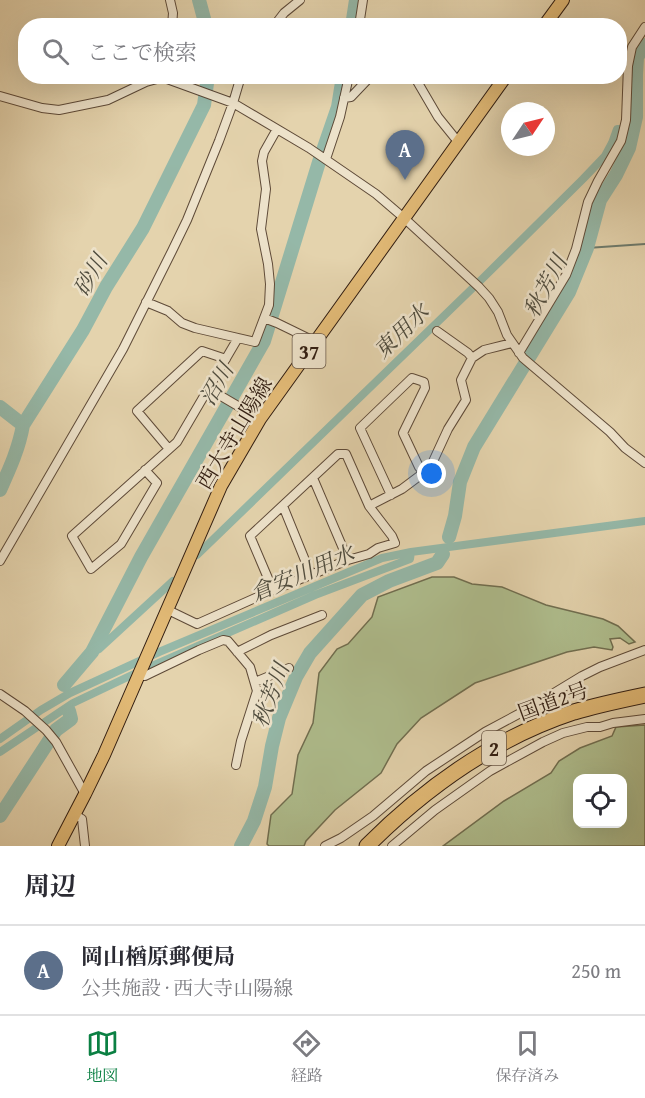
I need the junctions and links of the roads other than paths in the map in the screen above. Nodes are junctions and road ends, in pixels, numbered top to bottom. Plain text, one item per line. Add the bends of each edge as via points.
1 (170, 0) edge
2 (363, 0) edge
3 (563, 0) edge
4 (294, 1) edge
5 (172, 18) edge
6 (280, 18) edge
7 (360, 18) edge
8 (550, 18) edge
9 (645, 27) edge
10 (142, 84) edge
11 (183, 84) edge
12 (238, 84) edge
13 (347, 84) edge
14 (363, 84) edge
15 (419, 84) edge
16 (501, 84) edge
17 (0, 96) edge
18 (344, 98) junction
19 (230, 102) junction
20 (278, 129) junction
21 (459, 142) junction
22 (326, 159) junction
23 (404, 218) junction
24 (146, 302) junction
25 (264, 318) junction
26 (437, 331) dead end
27 (238, 338) junction
28 (316, 342) junction
29 (512, 343) junction
30 (521, 355) junction
31 (472, 358) junction
32 (226, 359) junction
33 (208, 389) junction
34 (260, 419) junction
35 (169, 449) junction
36 (645, 463) edge
37 (145, 470) junction
38 (424, 473) junction
39 (313, 478) junction
40 (391, 495) junction
41 (283, 506) junction
42 (369, 506) junction
43 (348, 560) junction
44 (0, 561) edge
45 (311, 575) junction
46 (273, 590) junction
47 (168, 610) junction
48 (322, 615) dead end
49 (645, 650) edge
50 (237, 651) junction
51 (289, 668) dead end
52 (141, 671) junction
53 (255, 682) junction
54 (0, 694) edge
55 (645, 695) edge
56 (645, 719) edge
57 (236, 765) dead end
58 (86, 794) junction
59 (75, 815) junction
60 (58, 846) edge
61 (85, 846) edge
62 (325, 846) edge
63 (367, 846) edge
64 (392, 846) edge

1 - 5 street
2 - 7 street
3 - 8 main road
4 - 6 street
9 - 30 street via 632,47 621,141 588,202 566,275
10 - 17 street via 108,100 59,110
11 - 19 street
12 - 19 street
13 - 18 street
14 - 18 street via 351,97
15 - 21 street
16 - 21 main road, 西大寺山陽線 / 37
18 - 22 street
19 - 20 street
19 - 24 street via 219,141 187,220
20 - 22 street
20 - 25 street via 262,161 266,189 261,229 270,284
21 - 23 main road, 西大寺山陽線 / 37
22 - 23 street
23 - 28 main road, 西大寺山陽線 / 37
23 - 29 street via 489,298
24 - 27 street via 168,311 182,323
24 - 44 street via 123,349
25 - 27 street via 255,342
25 - 28 street
26 - 31 street
27 - 32 street
28 - 34 main road, 西大寺山陽線 / 37
29 - 30 street
29 - 31 street via 484,350
30 - 36 street
31 - 38 street via 461,380 466,400
32 - 33 street
32 - 35 street via 202,351 137,411
33 - 34 street
33 - 35 street
34 - 47 main road, 西大寺山陽線 / 37 via 221,486
35 - 37 street
37 - 37 street via 157,483 121,544 91,569 72,536
38 - 40 street
38 - 40 street via 403,433 426,388 424,382 412,378 360,428
39 - 41 street
39 - 42 street via 338,454 346,454
39 - 43 street
40 - 42 street
41 - 45 street
41 - 46 street via 250,536
42 - 43 street via 395,543
43 - 45 street
45 - 46 street
46 - 47 street via 197,624
47 - 52 main road, 西大寺山陽線 / 37
48 - 50 street
49 - 62 street via 582,676 485,732 426,771 373,816
50 - 52 street via 223,640 145,676
50 - 53 street via 250,667
51 - 53 street
52 - 58 main road, 西大寺山陽線 / 37
53 - 57 street via 257,691
54 - 58 street via 46,730
55 - 63 highway, 国道2号 / 2 via 574,712 495,747 417,801
56 - 64 street via 587,727 543,742 490,771
58 - 59 main road, 西大寺山陽線 / 37
59 - 60 main road, 西大寺山陽線 / 37
59 - 61 street via 82,819

